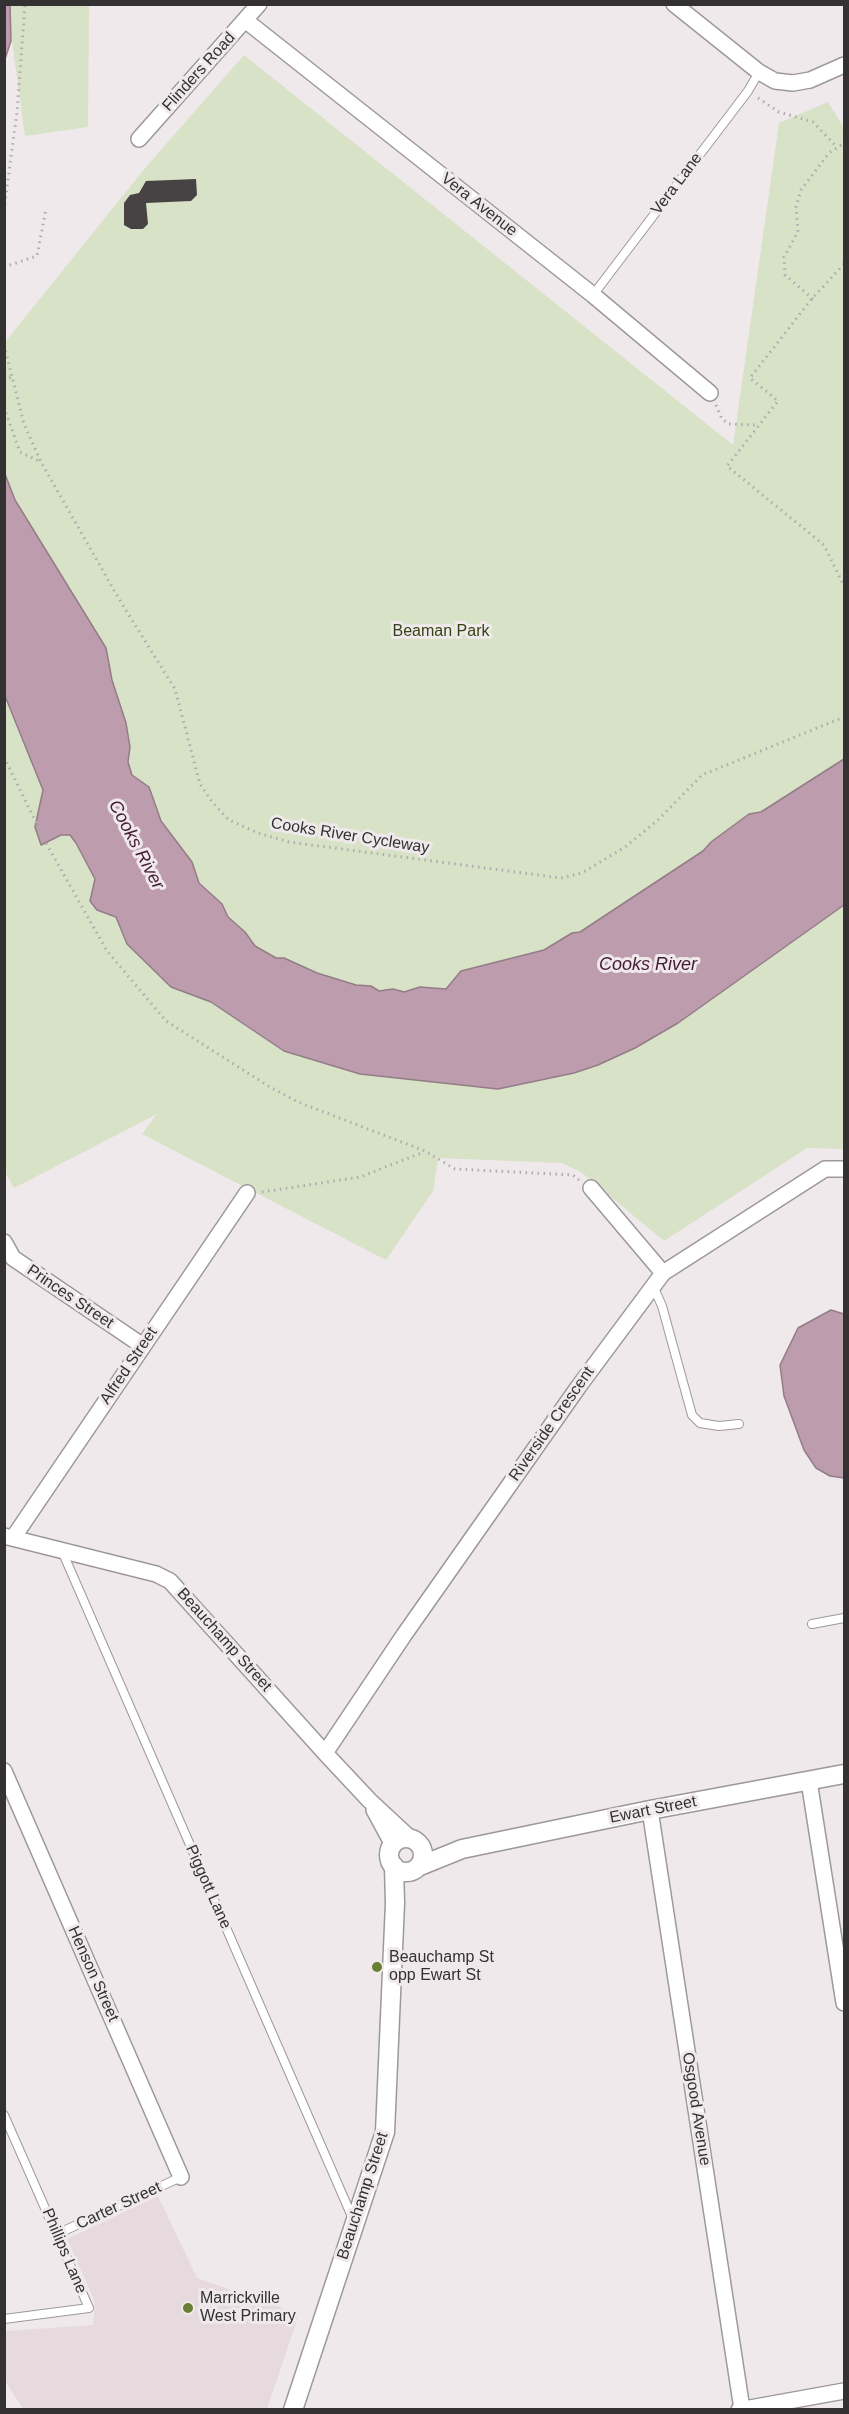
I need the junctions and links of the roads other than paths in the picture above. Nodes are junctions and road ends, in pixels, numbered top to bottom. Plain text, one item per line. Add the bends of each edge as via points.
1 (259, 4) edge
2 (674, 4) edge
3 (245, 20) junction
4 (844, 65) edge
5 (759, 72) junction
6 (139, 139) dead end
7 (593, 295) junction
8 (710, 393) road end
9 (844, 1169) edge
10 (591, 1188) road end
11 (247, 1193) road end
12 (4, 1242) edge
13 (658, 1279) junction
14 (143, 1346) junction
15 (740, 1424) dead end
16 (9, 1537) edge
17 (61, 1550) junction
18 (844, 1618) edge
19 (812, 1624) dead end
20 (325, 1753) junction
21 (4, 1771) edge
22 (844, 1774) edge
23 (809, 1781) junction
24 (369, 1800) junction
25 (650, 1810) junction
26 (393, 1845) joint
27 (411, 1858) junction
28 (844, 2003) edge
29 (4, 2115) edge
30 (182, 2177) joint
31 (355, 2223) junction
32 (57, 2234) junction
33 (4, 2319) edge
34 (844, 2391) edge
35 (293, 2409) edge
36 (741, 2409) edge

1 - 3 street, Flinders Road
2 - 5 street
3 - 6 street, Flinders Road
3 - 7 street, Vera Avenue
4 - 5 street via 793,83 775,81
5 - 7 lane, Vera Lane via 748,92
7 - 8 street, Vera Avenue
9 - 13 street, Riverside Crescent via 825,1169
10 - 13 street
11 - 14 street, Alfred Street
12 - 14 street, Princes Street via 13,1258
13 - 15 lane via 692,1415 700,1423
13 - 20 street, Riverside Crescent via 404,1635
14 - 16 street, Alfred Street
16 - 17 street, Beauchamp Street
17 - 20 street, Beauchamp Street via 170,1581
17 - 31 lane, Piggott Lane
18 - 19 lane
20 - 24 street, Beauchamp Street
21 - 30 street, Henson Street
22 - 23 street, Ewart Street
23 - 25 street, Ewart Street
23 - 28 street
24 - 26 street, Beauchamp Street
24 - 27 street, Beauchamp Street
25 - 27 street, Ewart Street
25 - 36 street, Osgood Avenue
26 - 27 street via 390,1856
27 - 31 street, Beauchamp Street via 394,1903 385,2132
29 - 32 lane, Phillips Lane
30 - 32 lane, Carter Street
31 - 35 street, Beauchamp Street
32 - 33 lane, Phillips Lane via 89,2308
34 - 36 street

